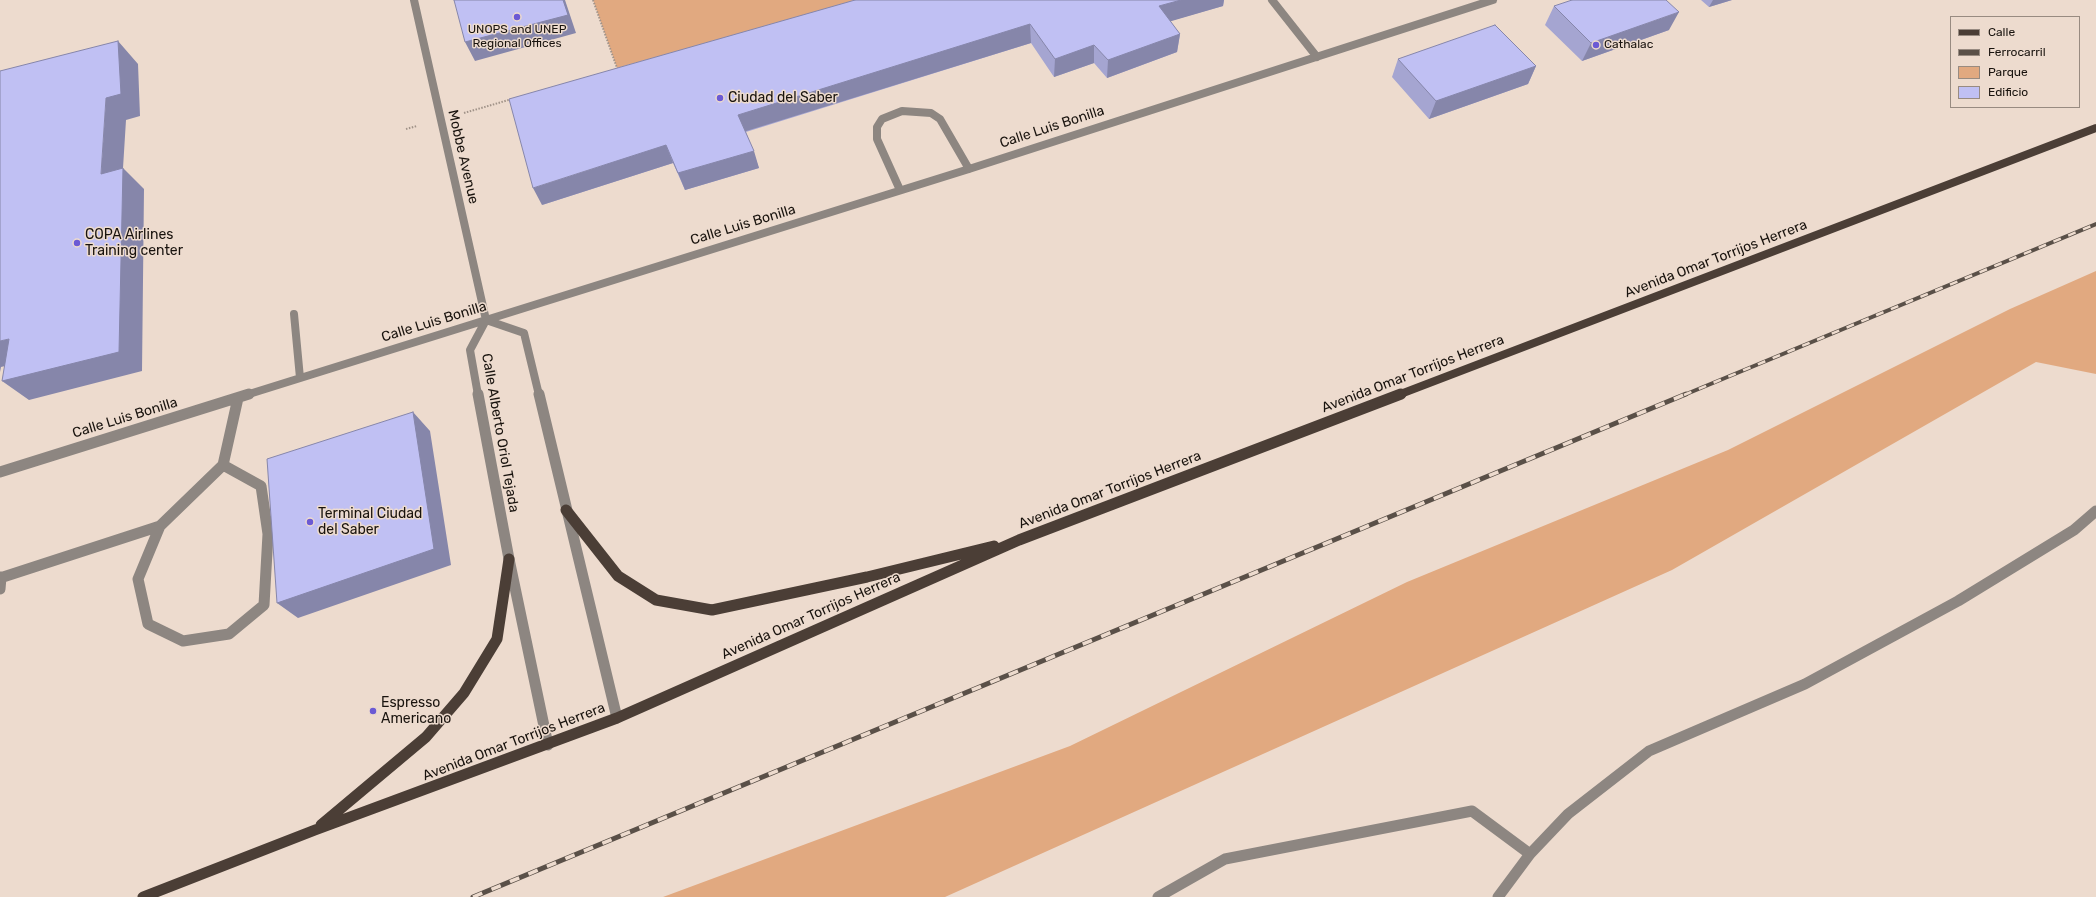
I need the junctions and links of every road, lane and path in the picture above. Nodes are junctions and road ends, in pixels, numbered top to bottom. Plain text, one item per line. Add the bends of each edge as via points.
1 (414, 0) edge
2 (593, 0) edge
3 (1272, 0) edge
4 (1493, 0) edge
5 (1317, 57) junction
6 (625, 66) edge
7 (617, 68) junction
8 (610, 70) edge
9 (520, 97) edge
10 (459, 114) dead end
11 (423, 125) dead end
12 (2096, 128) edge
13 (406, 130) dead end
14 (969, 168) junction
15 (900, 190) junction
16 (294, 314) dead end
17 (486, 320) junction
18 (300, 378) junction
19 (238, 398) junction
20 (223, 465) junction
21 (0, 472) edge
22 (566, 510) junction
23 (2096, 512) edge
24 (160, 526) junction
25 (1019, 540) junction
26 (509, 559) junction
27 (1, 577) edge
28 (0, 589) edge
29 (617, 718) junction
30 (548, 745) junction
31 (315, 830) junction
32 (1530, 854) junction
33 (143, 897) edge
34 (1158, 897) edge
35 (1498, 897) edge

1 - 17 street, Mobbe Avenue
2 - 7 path
3 - 5 street
4 - 5 street, Calle Luis Bonilla
5 - 14 street, Calle Luis Bonilla
6 - 7 path
7 - 8 path
9 - 10 path
11 - 13 path
12 - 25 main road, Avenida Omar Torrijos Herrera
14 - 15 street, Calle Luis Bonilla
14 - 15 street via 940,120 931,113 902,112 882,119 877,127 877,138
15 - 17 street, Calle Luis Bonilla
16 - 18 street
17 - 18 street, Calle Luis Bonilla
17 - 22 street via 524,333
17 - 26 street, Calle Alberto Oriol Tejada via 470,350
18 - 19 street, Calle Luis Bonilla
19 - 20 street
19 - 21 street, Calle Luis Bonilla
20 - 24 street
20 - 24 street via 260,486 268,534 264,606 229,634 183,640 148,624 138,579
22 - 25 main road via 618,576 656,600 712,610 867,577
22 - 29 street
23 - 32 street via 2074,530 1958,602 1812,680 1649,751 1568,814
24 - 27 street
25 - 29 main road, Avenida Omar Torrijos Herrera
26 - 30 street, Calle Alberto Oriol Tejada
26 - 31 main road via 497,639 464,693 426,737
27 - 28 street
29 - 30 main road, Avenida Omar Torrijos Herrera
30 - 31 main road, Avenida Omar Torrijos Herrera
31 - 33 main road, Avenida Omar Torrijos Herrera
32 - 34 street via 1472,810 1225,859
32 - 35 street

